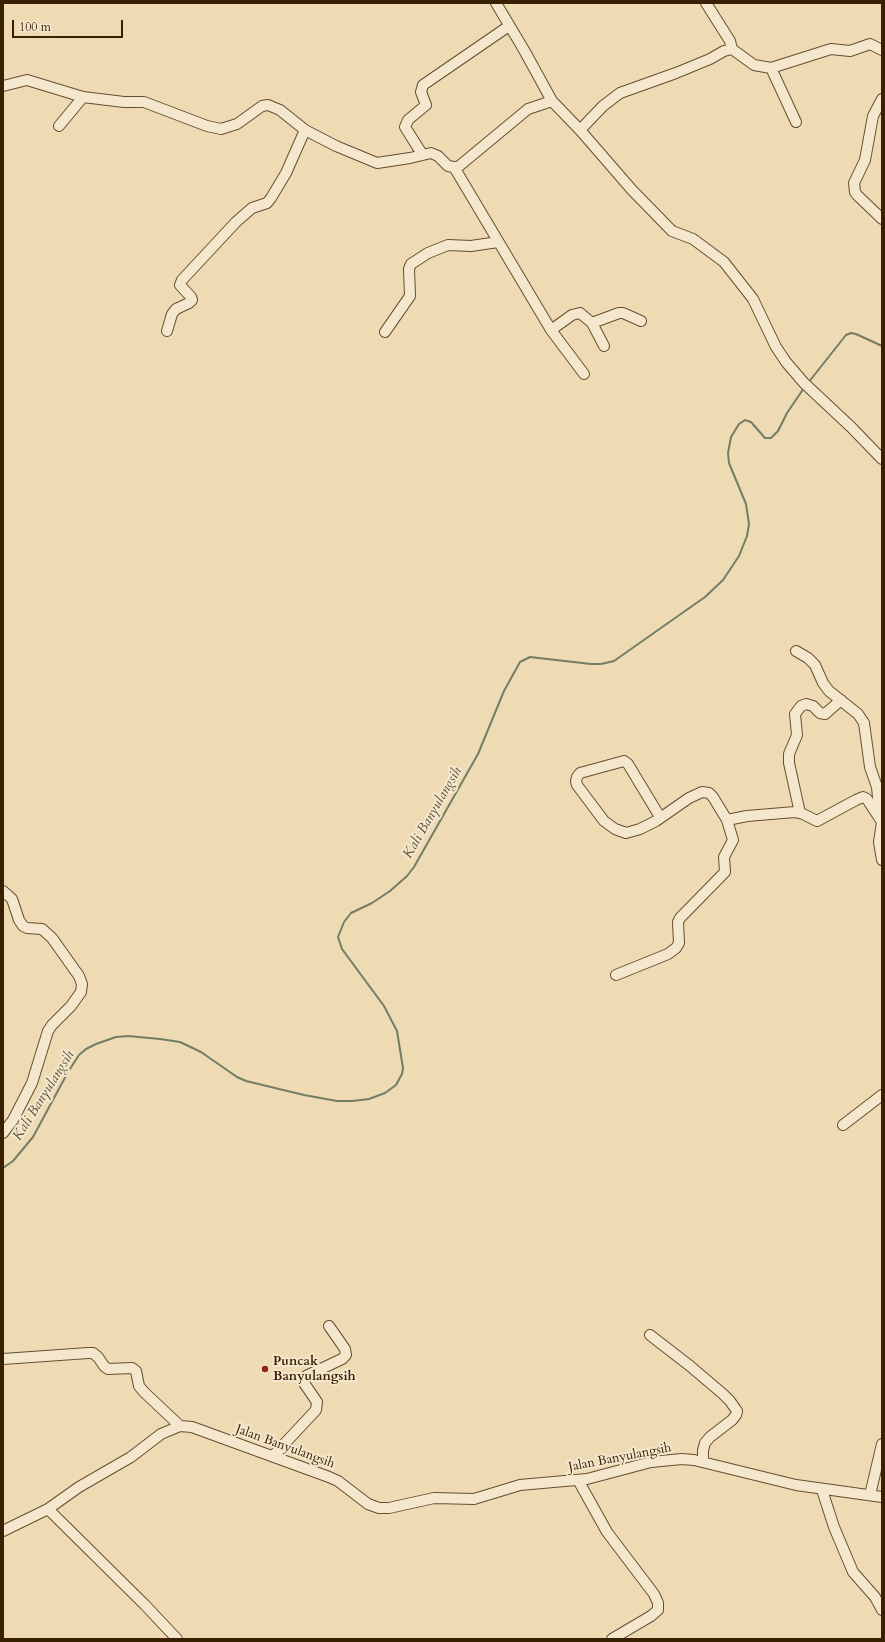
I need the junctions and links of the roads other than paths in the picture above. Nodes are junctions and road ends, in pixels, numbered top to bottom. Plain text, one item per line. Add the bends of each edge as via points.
1 (496, 3) edge
2 (706, 3) edge
3 (509, 26) junction
4 (732, 49) junction
5 (882, 50) edge
6 (771, 68) junction
7 (3, 86) edge
8 (83, 97) junction
9 (882, 99) edge
10 (552, 100) junction
11 (796, 122) dead end
12 (59, 126) dead end
13 (305, 130) junction
14 (580, 130) junction
15 (422, 154) junction
16 (454, 167) junction
17 (882, 219) edge
18 (498, 242) junction
19 (641, 320) dead end
20 (592, 322) junction
21 (551, 330) junction
22 (167, 331) dead end
23 (385, 332) dead end
24 (604, 346) dead end
25 (584, 374) dead end
26 (882, 459) edge
27 (796, 651) dead end
28 (840, 700) junction
29 (800, 813) junction
30 (660, 817) junction
31 (880, 818) junction
32 (727, 820) junction
33 (882, 860) edge
34 (3, 891) edge
35 (616, 975) dead end
36 (882, 1095) edge
37 (843, 1125) dead end
38 (3, 1133) edge
39 (329, 1326) dead end
40 (650, 1335) dead end
41 (4, 1360) edge
42 (180, 1426) junction
43 (882, 1444) edge
44 (273, 1456) junction
45 (703, 1462) junction
46 (578, 1480) junction
47 (822, 1490) junction
48 (870, 1495) junction
49 (882, 1497) edge
50 (48, 1509) junction
51 (3, 1531) edge
52 (882, 1610) edge
53 (177, 1639) edge
54 (612, 1639) edge

1 - 3 street
2 - 4 street via 730,41
3 - 10 street
3 - 15 street via 423,85 421,92 426,105 408,120 405,127
4 - 6 street via 754,65
4 - 14 street via 620,93 603,106
5 - 6 street via 870,44 850,51 831,49
6 - 11 street
7 - 8 street via 27,80
8 - 12 street
8 - 13 street via 144,102 208,126 221,128 237,124 262,106 268,105 280,110
9 - 17 street via 873,116 865,160 854,183 857,195
10 - 14 street
10 - 16 street via 528,109 458,167
13 - 15 street via 377,163
13 - 22 street via 286,173 267,203 252,208 236,222 182,280 180,285 192,300 176,308
14 - 26 street via 672,231 693,239 724,262 747,290 786,362
15 - 16 street via 431,153 448,166
16 - 18 street
18 - 21 street
18 - 23 street via 448,246 428,253 410,264 410,296
19 - 20 street via 619,313
20 - 21 street via 578,312
20 - 24 street
21 - 25 street
27 - 28 street via 816,665 823,683
28 - 29 street via 825,714 806,704 795,714 797,735 789,754 789,763
28 - 31 street via 858,714 864,723 870,767 877,787
29 - 31 street via 819,821 863,797
29 - 32 street via 747,816
30 - 30 street via 640,830 626,833 615,829 604,821 584,795 576,781 577,777 580,773 624,761
30 - 32 street via 702,792 713,797
31 - 33 street via 882,822 879,842
32 - 35 street via 733,840 724,857 725,872 680,918 679,943 676,948 668,954
34 - 38 street via 12,899 23,926 42,929 52,938 82,984 81,992 71,1006 48,1031 32,1083 13,1120
36 - 37 street
39 - 44 street via 345,1349 346,1355 304,1377 304,1383 317,1402 316,1410
40 - 45 street via 723,1394 737,1411 732,1420 705,1443
41 - 42 street via 93,1353 108,1369 132,1368 136,1371 139,1386
42 - 44 street, Jalan Banyulangsih via 192,1427
42 - 50 street via 161,1434 131,1457
43 - 48 street
44 - 46 street, Jalan Banyulangsih via 338,1481 363,1501 380,1508 434,1498 474,1499 520,1485
45 - 46 street, Jalan Banyulangsih via 666,1460
45 - 47 street, Jalan Banyulangsih
46 - 54 street via 608,1532 654,1594 658,1604 658,1610 651,1616
47 - 48 street, Jalan Banyulangsih
47 - 52 street via 852,1572 875,1597
48 - 49 street, Jalan Banyulangsih
50 - 51 street
50 - 53 street

